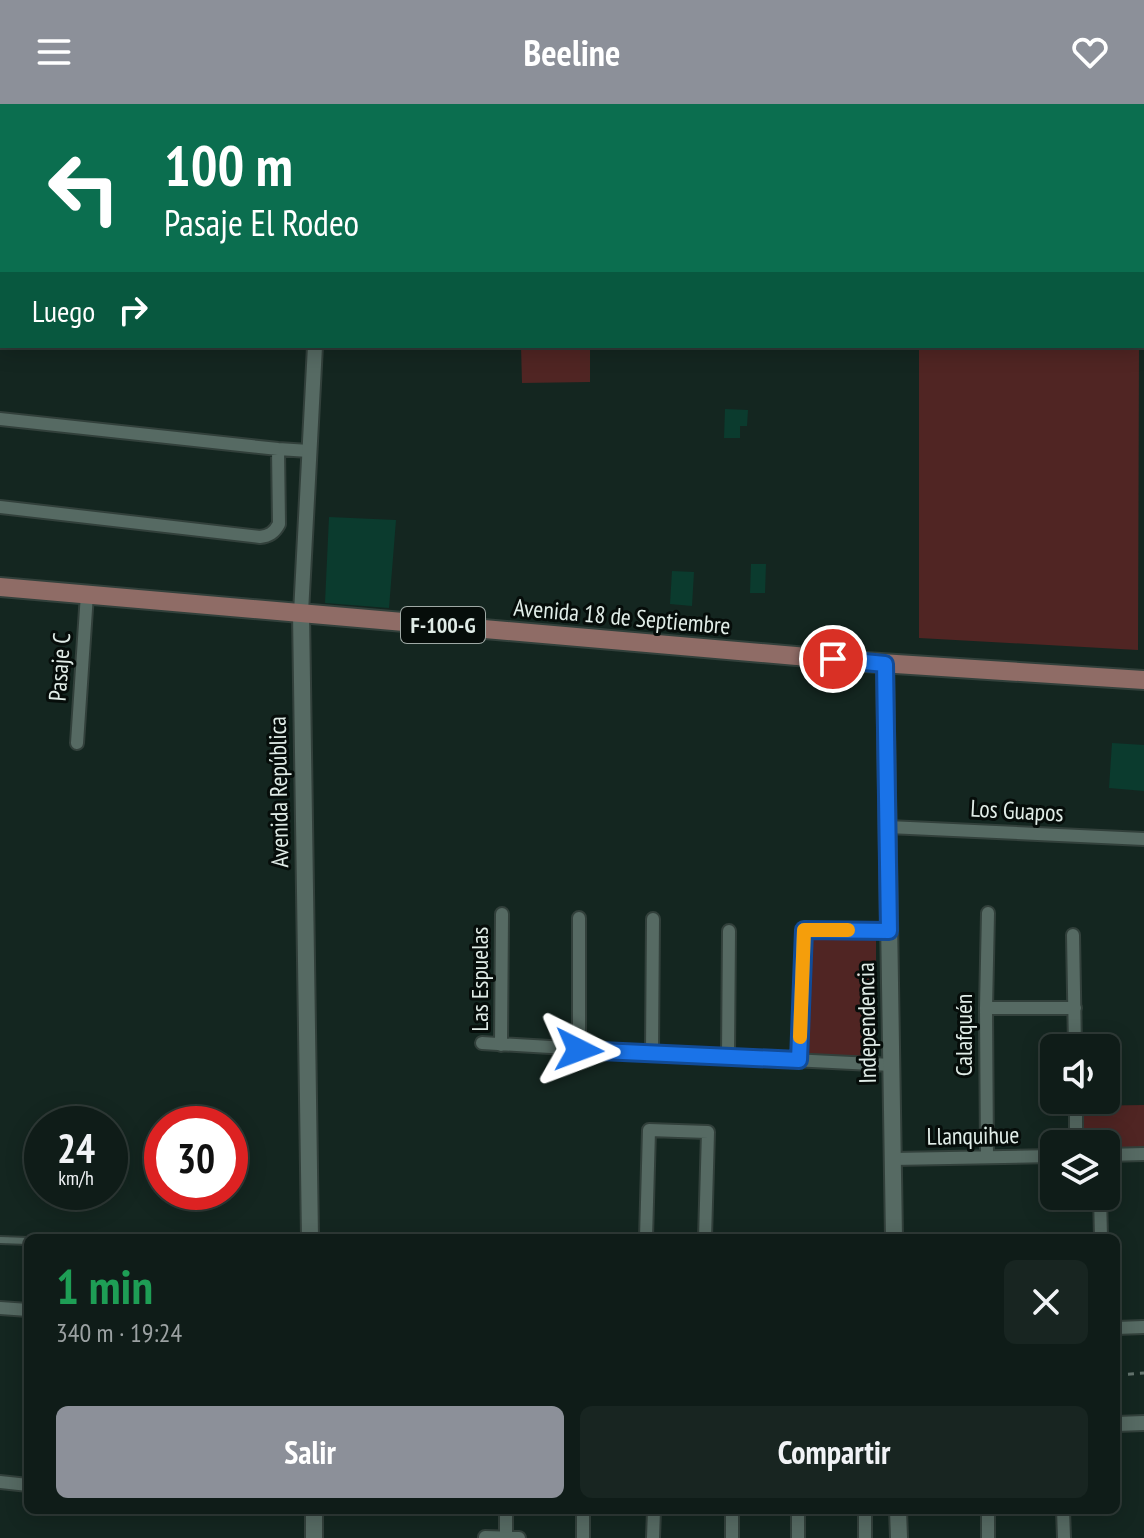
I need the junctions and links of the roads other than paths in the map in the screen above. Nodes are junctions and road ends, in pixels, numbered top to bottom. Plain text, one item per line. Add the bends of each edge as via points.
1 (315, 348) edge
2 (0, 419) edge
3 (278, 449) junction
4 (309, 451) junction
5 (0, 507) edge
6 (0, 587) edge
7 (87, 594) junction
8 (301, 613) junction
9 (885, 664) junction
10 (1144, 680) edge
11 (77, 743) dead end
12 (888, 827) junction
13 (1144, 839) edge
14 (988, 913) dead end
15 (502, 914) dead end
16 (579, 918) dead end
17 (653, 919) dead end
18 (729, 931) dead end
19 (889, 931) junction
20 (1073, 935) dead end
21 (986, 1008) junction
22 (1075, 1008) junction
23 (1075, 1034) edge
24 (482, 1043) dead end
25 (501, 1045) junction
26 (579, 1050) junction
27 (652, 1053) junction
28 (728, 1056) junction
29 (799, 1060) junction
30 (892, 1065) junction
31 (1144, 1154) edge
32 (1120, 1155) edge
33 (1040, 1156) edge
34 (987, 1157) junction
35 (893, 1159) junction
36 (1100, 1210) edge
37 (310, 1234) edge
38 (646, 1234) edge
39 (705, 1234) edge
40 (894, 1234) edge
41 (1101, 1234) edge
42 (0, 1240) edge
43 (24, 1241) edge
44 (0, 1308) edge
45 (24, 1310) edge
46 (1144, 1327) edge
47 (1120, 1328) edge
48 (1144, 1423) edge
49 (1120, 1424) edge
50 (0, 1482) edge
51 (24, 1485) edge
52 (314, 1514) edge
53 (506, 1514) edge
54 (583, 1514) edge
55 (654, 1514) edge
56 (732, 1514) edge
57 (798, 1514) edge
58 (865, 1514) edge
59 (898, 1514) edge
60 (988, 1514) edge
61 (1063, 1514) edge
62 (485, 1537) edge
63 (314, 1538) edge
64 (506, 1538) edge
65 (519, 1538) edge
66 (583, 1538) edge
67 (653, 1538) edge
68 (732, 1538) edge
69 (798, 1538) edge
70 (865, 1538) edge
71 (899, 1538) edge
72 (988, 1538) edge
73 (1064, 1538) edge

1 - 4 street, Avenida República
2 - 3 street
3 - 4 street
3 - 5 street via 279,524 268,536
4 - 8 street, Avenida República
6 - 7 main road, Avenida 18 de Septiembre / F-100-G
7 - 8 main road, Avenida 18 de Septiembre / F-100-G
7 - 11 street, Pasaje C
8 - 9 main road, Avenida 18 de Septiembre / F-100-G
8 - 37 main road, Avenida República
9 - 10 main road, Avenida 18 de Septiembre / F-100-G
9 - 12 main road, Independencia
12 - 13 street, Los Guapos
12 - 19 main road, Independencia
14 - 21 street, Calafquén
15 - 25 street, Las Espuelas
16 - 26 street
17 - 27 street
18 - 28 street
19 - 29 street via 804,930
19 - 30 main road, Independencia
20 - 22 street
21 - 22 street
21 - 34 street, Calafquén
22 - 23 street
24 - 25 street
25 - 26 street
26 - 27 street
27 - 28 street
28 - 29 street
29 - 30 street
30 - 35 main road, Independencia
31 - 32 street
33 - 34 street, Llanquihue
34 - 35 street, Llanquihue
35 - 40 main road, Independencia
36 - 41 street
38 - 39 street via 649,1130 708,1132
42 - 43 lane
44 - 45 street
46 - 47 street
48 - 49 street
50 - 51 street
52 - 63 main road
53 - 64 street
54 - 66 street
55 - 67 street
56 - 68 street
57 - 69 street
58 - 70 street
59 - 71 main road
60 - 72 street
61 - 73 street
62 - 64 street
64 - 65 street

